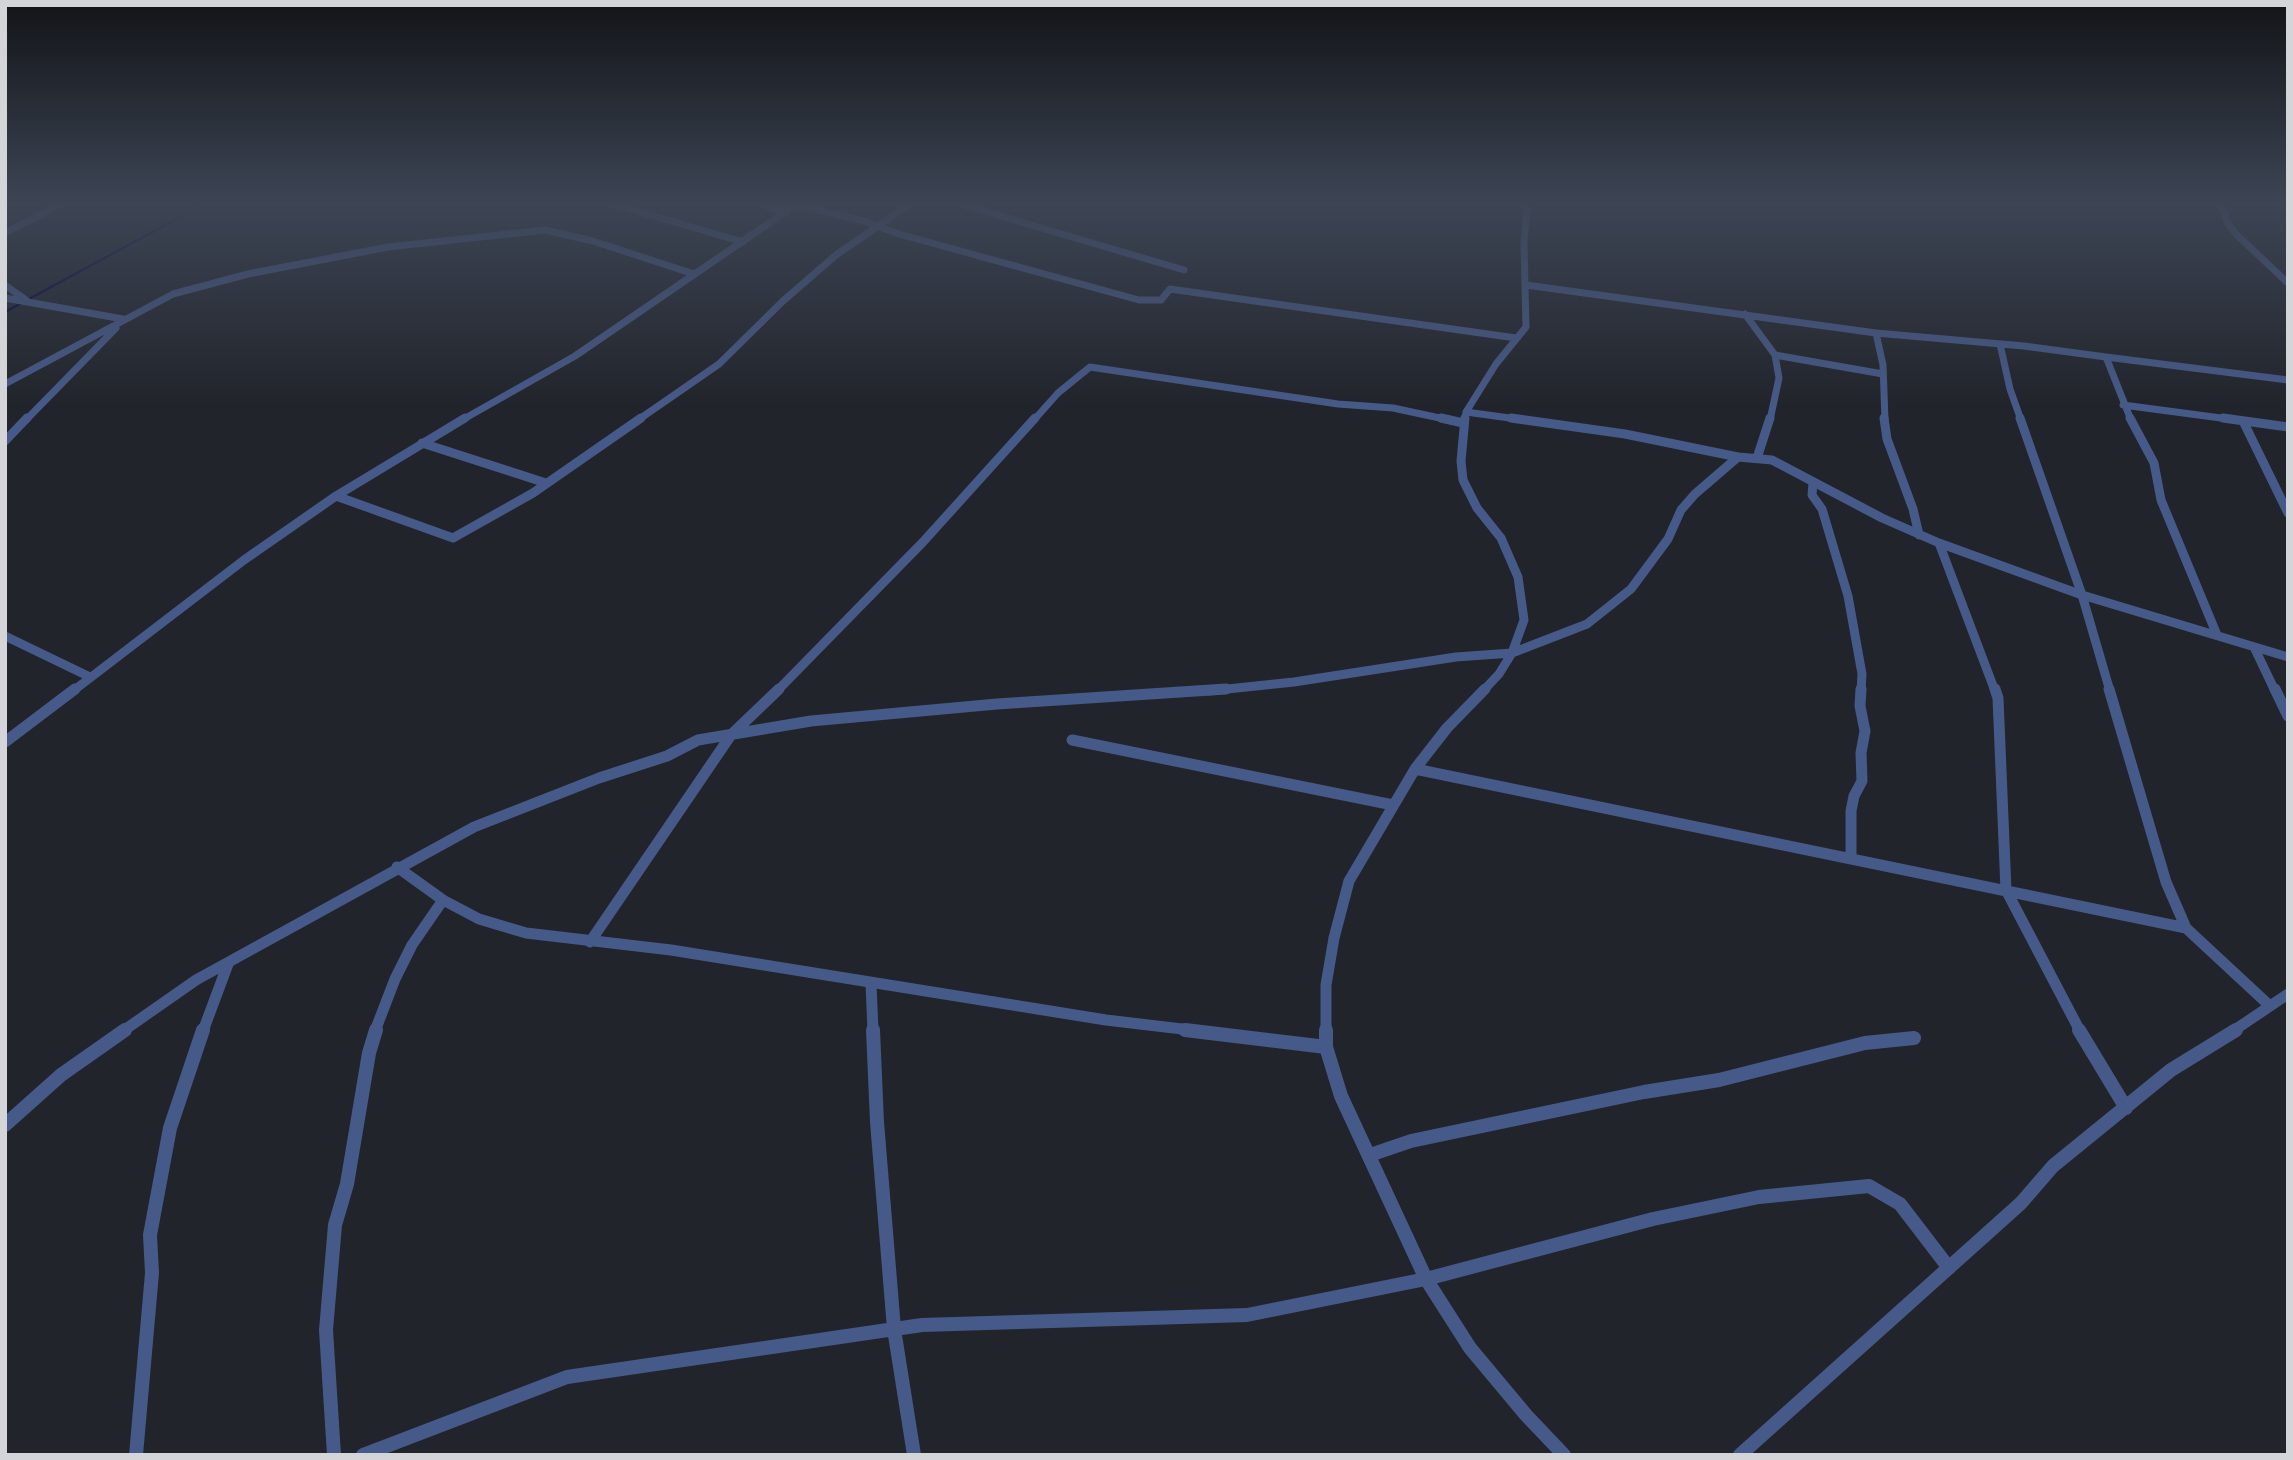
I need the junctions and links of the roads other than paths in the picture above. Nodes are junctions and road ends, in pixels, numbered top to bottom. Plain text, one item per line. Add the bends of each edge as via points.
1 (258, 272) edge
2 (688, 272) edge
3 (697, 272) edge
4 (816, 272) edge
5 (1038, 272) edge
6 (1525, 272) edge
7 (694, 274) junction
8 (5, 285) edge
9 (1526, 285) junction
10 (5, 298) edge
11 (28, 302) junction
12 (1745, 314) junction
13 (123, 319) junction
14 (1876, 332) junction
15 (1516, 338) junction
16 (2000, 344) junction
17 (1775, 355) junction
18 (2106, 357) junction
19 (1883, 374) junction
20 (2288, 380) edge
21 (5, 384) edge
22 (2123, 405) junction
23 (1465, 418) junction
24 (2245, 423) junction
25 (2288, 427) edge
26 (5, 441) edge
27 (422, 443) junction
28 (1738, 457) junction
29 (1757, 458) junction
30 (1814, 482) junction
31 (546, 484) junction
32 (336, 496) junction
33 (2288, 513) edge
34 (1919, 535) junction
35 (1938, 543) junction
36 (2082, 595) junction
37 (2217, 635) junction
38 (5, 636) edge
39 (2254, 647) junction
40 (1512, 653) junction
41 (2288, 657) edge
42 (90, 677) junction
43 (2288, 716) edge
44 (731, 735) junction
45 (1072, 740) dead end
46 (5, 742) edge
47 (1415, 769) junction
48 (1393, 805) junction
49 (1851, 857) junction
50 (397, 867) junction
51 (2006, 890) junction
52 (443, 900) junction
53 (2186, 928) junction
54 (590, 942) junction
55 (229, 964) junction
56 (872, 984) junction
57 (2288, 994) edge
58 (2270, 1006) junction
59 (1914, 1038) dead end
60 (1326, 1047) junction
61 (2126, 1108) junction
62 (5, 1125) edge
63 (1370, 1155) junction
64 (1948, 1268) junction
65 (1426, 1279) junction
66 (894, 1329) junction
67 (136, 1455) edge
68 (334, 1455) edge
69 (363, 1455) edge
70 (914, 1455) edge
71 (1564, 1455) edge
72 (1740, 1455) edge

1 - 13 street via 173,294
2 - 7 street
3 - 7 street
4 - 31 street via 719,364
5 - 15 street via 1139,300 1161,300 1170,289
6 - 9 street
7 - 27 street via 575,356
8 - 11 street
9 - 12 street
9 - 15 street via 1526,327
10 - 11 street
11 - 13 street
12 - 14 street
12 - 17 street
13 - 21 street
13 - 26 street
14 - 16 street
14 - 19 street
15 - 23 street
16 - 18 street
16 - 36 street via 2010,389
17 - 19 street
17 - 29 street via 1776,398
18 - 20 street
18 - 22 street
19 - 34 street via 1887,439
22 - 24 street
22 - 37 street via 2154,463 2161,500
23 - 28 street via 1626,434
23 - 40 street via 1463,480 1477,508 1501,538 1518,577 1524,620
23 - 44 street via 1090,367 1058,393 923,542
24 - 25 street
24 - 33 street
27 - 31 street
27 - 32 street
28 - 29 street
28 - 40 street via 1681,510 1668,539 1632,589 1587,624
29 - 30 street via 1772,460
30 - 34 street
30 - 49 street via 1812,495 1822,509 1848,596 1862,674 1862,781 1851,811
31 - 32 street via 453,538
32 - 42 street
34 - 35 street
35 - 36 street
35 - 51 street via 1998,698
36 - 37 street
36 - 53 street via 2166,882
37 - 39 street
38 - 42 street
39 - 41 street
39 - 43 street
40 - 44 street via 1194,692 889,712
40 - 47 street
42 - 46 street
44 - 50 street via 698,740 667,756 474,827
44 - 54 street
45 - 48 street
47 - 48 street
47 - 49 street
48 - 60 street via 1349,881 1326,985
49 - 51 street
50 - 52 street
50 - 55 street
51 - 53 street
51 - 61 street via 2070,1015
52 - 54 street via 479,919 526,933
52 - 68 street via 412,945 377,1025 335,1225 326,1331
53 - 58 street
54 - 56 street via 671,950
55 - 62 street via 196,980 61,1075
55 - 67 street via 187,1073 159,1182 150,1235 152,1273
56 - 60 street
56 - 66 street via 877,1122
57 - 58 street
58 - 61 street via 2171,1070
59 - 63 street via 1865,1043 1719,1080 1411,1141
60 - 63 street via 1341,1096
61 - 64 street via 2053,1166 2021,1203
63 - 65 street
64 - 65 street via 1900,1204 1869,1186 1759,1197 1653,1219
64 - 72 street
65 - 66 street via 1247,1315
65 - 71 street via 1470,1348
66 - 69 street via 567,1377
66 - 70 street

